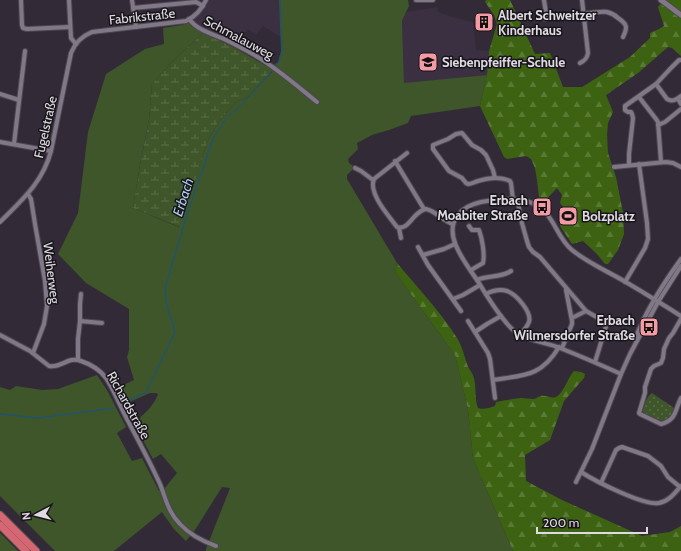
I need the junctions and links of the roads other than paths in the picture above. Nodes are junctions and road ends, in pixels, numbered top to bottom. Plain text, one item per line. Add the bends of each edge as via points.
1 (21, 0) edge
2 (69, 0) edge
3 (132, 0) edge
4 (206, 0) edge
5 (416, 0) edge
6 (434, 0) edge
7 (544, 0) edge
8 (582, 0) edge
9 (661, 0) edge
10 (203, 6) junction
11 (133, 8) junction
12 (584, 14) junction
13 (681, 15) edge
14 (189, 19) junction
15 (545, 19) dead end
16 (136, 27) junction
17 (70, 28) junction
18 (623, 36) dead end
19 (76, 44) junction
20 (25, 51) dead end
21 (681, 60) edge
22 (580, 63) dead end
23 (656, 84) junction
24 (0, 94) edge
25 (639, 97) junction
26 (679, 97) edge
27 (19, 100) junction
28 (317, 102) dead end
29 (681, 104) edge
30 (681, 109) edge
31 (658, 125) junction
32 (0, 142) edge
33 (14, 144) junction
34 (51, 151) junction
35 (407, 153) dead end
36 (395, 162) junction
37 (661, 162) junction
38 (638, 164) junction
39 (629, 165) junction
40 (614, 167) dead end
41 (681, 167) edge
42 (355, 168) dead end
43 (495, 178) junction
44 (373, 180) junction
45 (28, 194) junction
46 (513, 200) junction
47 (518, 200) junction
48 (424, 209) junction
49 (0, 222) edge
50 (453, 224) junction
51 (469, 226) dead end
52 (399, 228) junction
53 (401, 238) dead end
54 (455, 244) junction
55 (418, 247) dead end
56 (423, 255) junction
57 (681, 259) edge
58 (681, 266) edge
59 (471, 270) junction
60 (511, 271) dead end
61 (477, 280) junction
62 (625, 282) junction
63 (480, 285) junction
64 (566, 289) junction
65 (81, 294) dead end
66 (486, 294) junction
67 (453, 299) junction
68 (656, 301) junction
69 (461, 311) dead end
70 (586, 311) junction
71 (501, 316) junction
72 (681, 316) edge
73 (572, 318) junction
74 (681, 319) edge
75 (80, 321) junction
76 (468, 321) dead end
77 (102, 323) dead end
78 (475, 332) junction
79 (0, 335) edge
80 (520, 335) junction
81 (560, 348) junction
82 (33, 353) junction
83 (78, 360) junction
84 (594, 362) junction
85 (621, 374) junction
86 (493, 380) junction
87 (495, 398) dead end
88 (681, 398) edge
89 (639, 413) junction
90 (634, 416) dead end
91 (581, 472) junction
92 (576, 482) dead end
93 (601, 483) junction
94 (680, 486) edge
95 (0, 515) edge
96 (0, 525) edge
97 (216, 546) dead end
98 (26, 551) edge
99 (36, 551) edge

1 - 17 street via 23,28
2 - 17 street
3 - 11 street
4 - 10 street, Fabrikstraße
5 - 6 street
7 - 15 street
8 - 12 street
9 - 13 street
10 - 11 street via 196,2
10 - 14 street, Fabrikstraße
11 - 16 street
12 - 18 street via 611,13 626,25
12 - 22 street via 588,56
14 - 16 street, Fabrikstraße
14 - 28 street, Schmalauweg via 196,27 226,40 275,68
16 - 19 street, Fabrikstraße via 92,32
17 - 19 street via 71,38
19 - 34 street, Fugelstraße via 69,61
20 - 27 street
21 - 23 street
23 - 25 street
23 - 26 street via 667,99 672,101
24 - 27 street
25 - 31 street
25 - 39 street via 625,108 631,112 633,118
26 - 29 street
27 - 33 street
30 - 31 street
31 - 37 street
32 - 33 street
33 - 34 street
34 - 45 street, Fugelstraße via 45,170
35 - 36 street
36 - 44 street
36 - 48 street
37 - 38 street
37 - 41 street
38 - 39 street
38 - 62 street via 648,239
39 - 40 street
42 - 44 street
43 - 43 street via 466,183 448,171 432,145 462,133 472,145 486,155
43 - 46 street via 510,181
44 - 52 street via 378,202
45 - 49 street, Fugelstraße
45 - 82 street, Weiherweg via 45,281 47,306 44,324
46 - 47 street
46 - 50 street via 475,203 464,209
47 - 62 street via 532,203 546,212 562,239 574,252
47 - 64 street via 529,247
48 - 50 street via 429,209
48 - 52 street via 408,224
50 - 54 street via 452,236
51 - 59 street via 472,230 479,230 484,256 483,263
52 - 53 street
54 - 56 street
54 - 59 street
55 - 56 street
56 - 67 street
57 - 68 street
58 - 68 street
59 - 61 street
60 - 61 street via 504,275
61 - 63 street
62 - 68 street
63 - 66 street
63 - 67 street
64 - 70 street
64 - 73 street
65 - 75 street
66 - 71 street
66 - 80 street via 507,291 526,309 529,323
67 - 69 street
68 - 72 street
68 - 85 street via 639,329
70 - 73 street
70 - 84 street via 607,323
71 - 78 street
71 - 80 street
73 - 81 street via 572,324
74 - 89 street via 664,349 661,363 651,369
75 - 77 street
75 - 83 street
76 - 78 street
78 - 86 street via 488,353
79 - 82 street
80 - 81 street
81 - 84 street
81 - 86 street via 538,370
82 - 83 street via 49,366
83 - 97 street, Richardstraße via 95,368 106,378 161,486 169,509 180,524 196,538
84 - 85 street
85 - 91 street
86 - 87 street
88 - 89 street via 674,416 664,424
89 - 90 street
91 - 92 street
91 - 93 street
93 - 94 street via 634,498 655,504 668,500
93 - 94 street via 616,450 622,446 648,456
95 - 99 highway
96 - 98 highway

